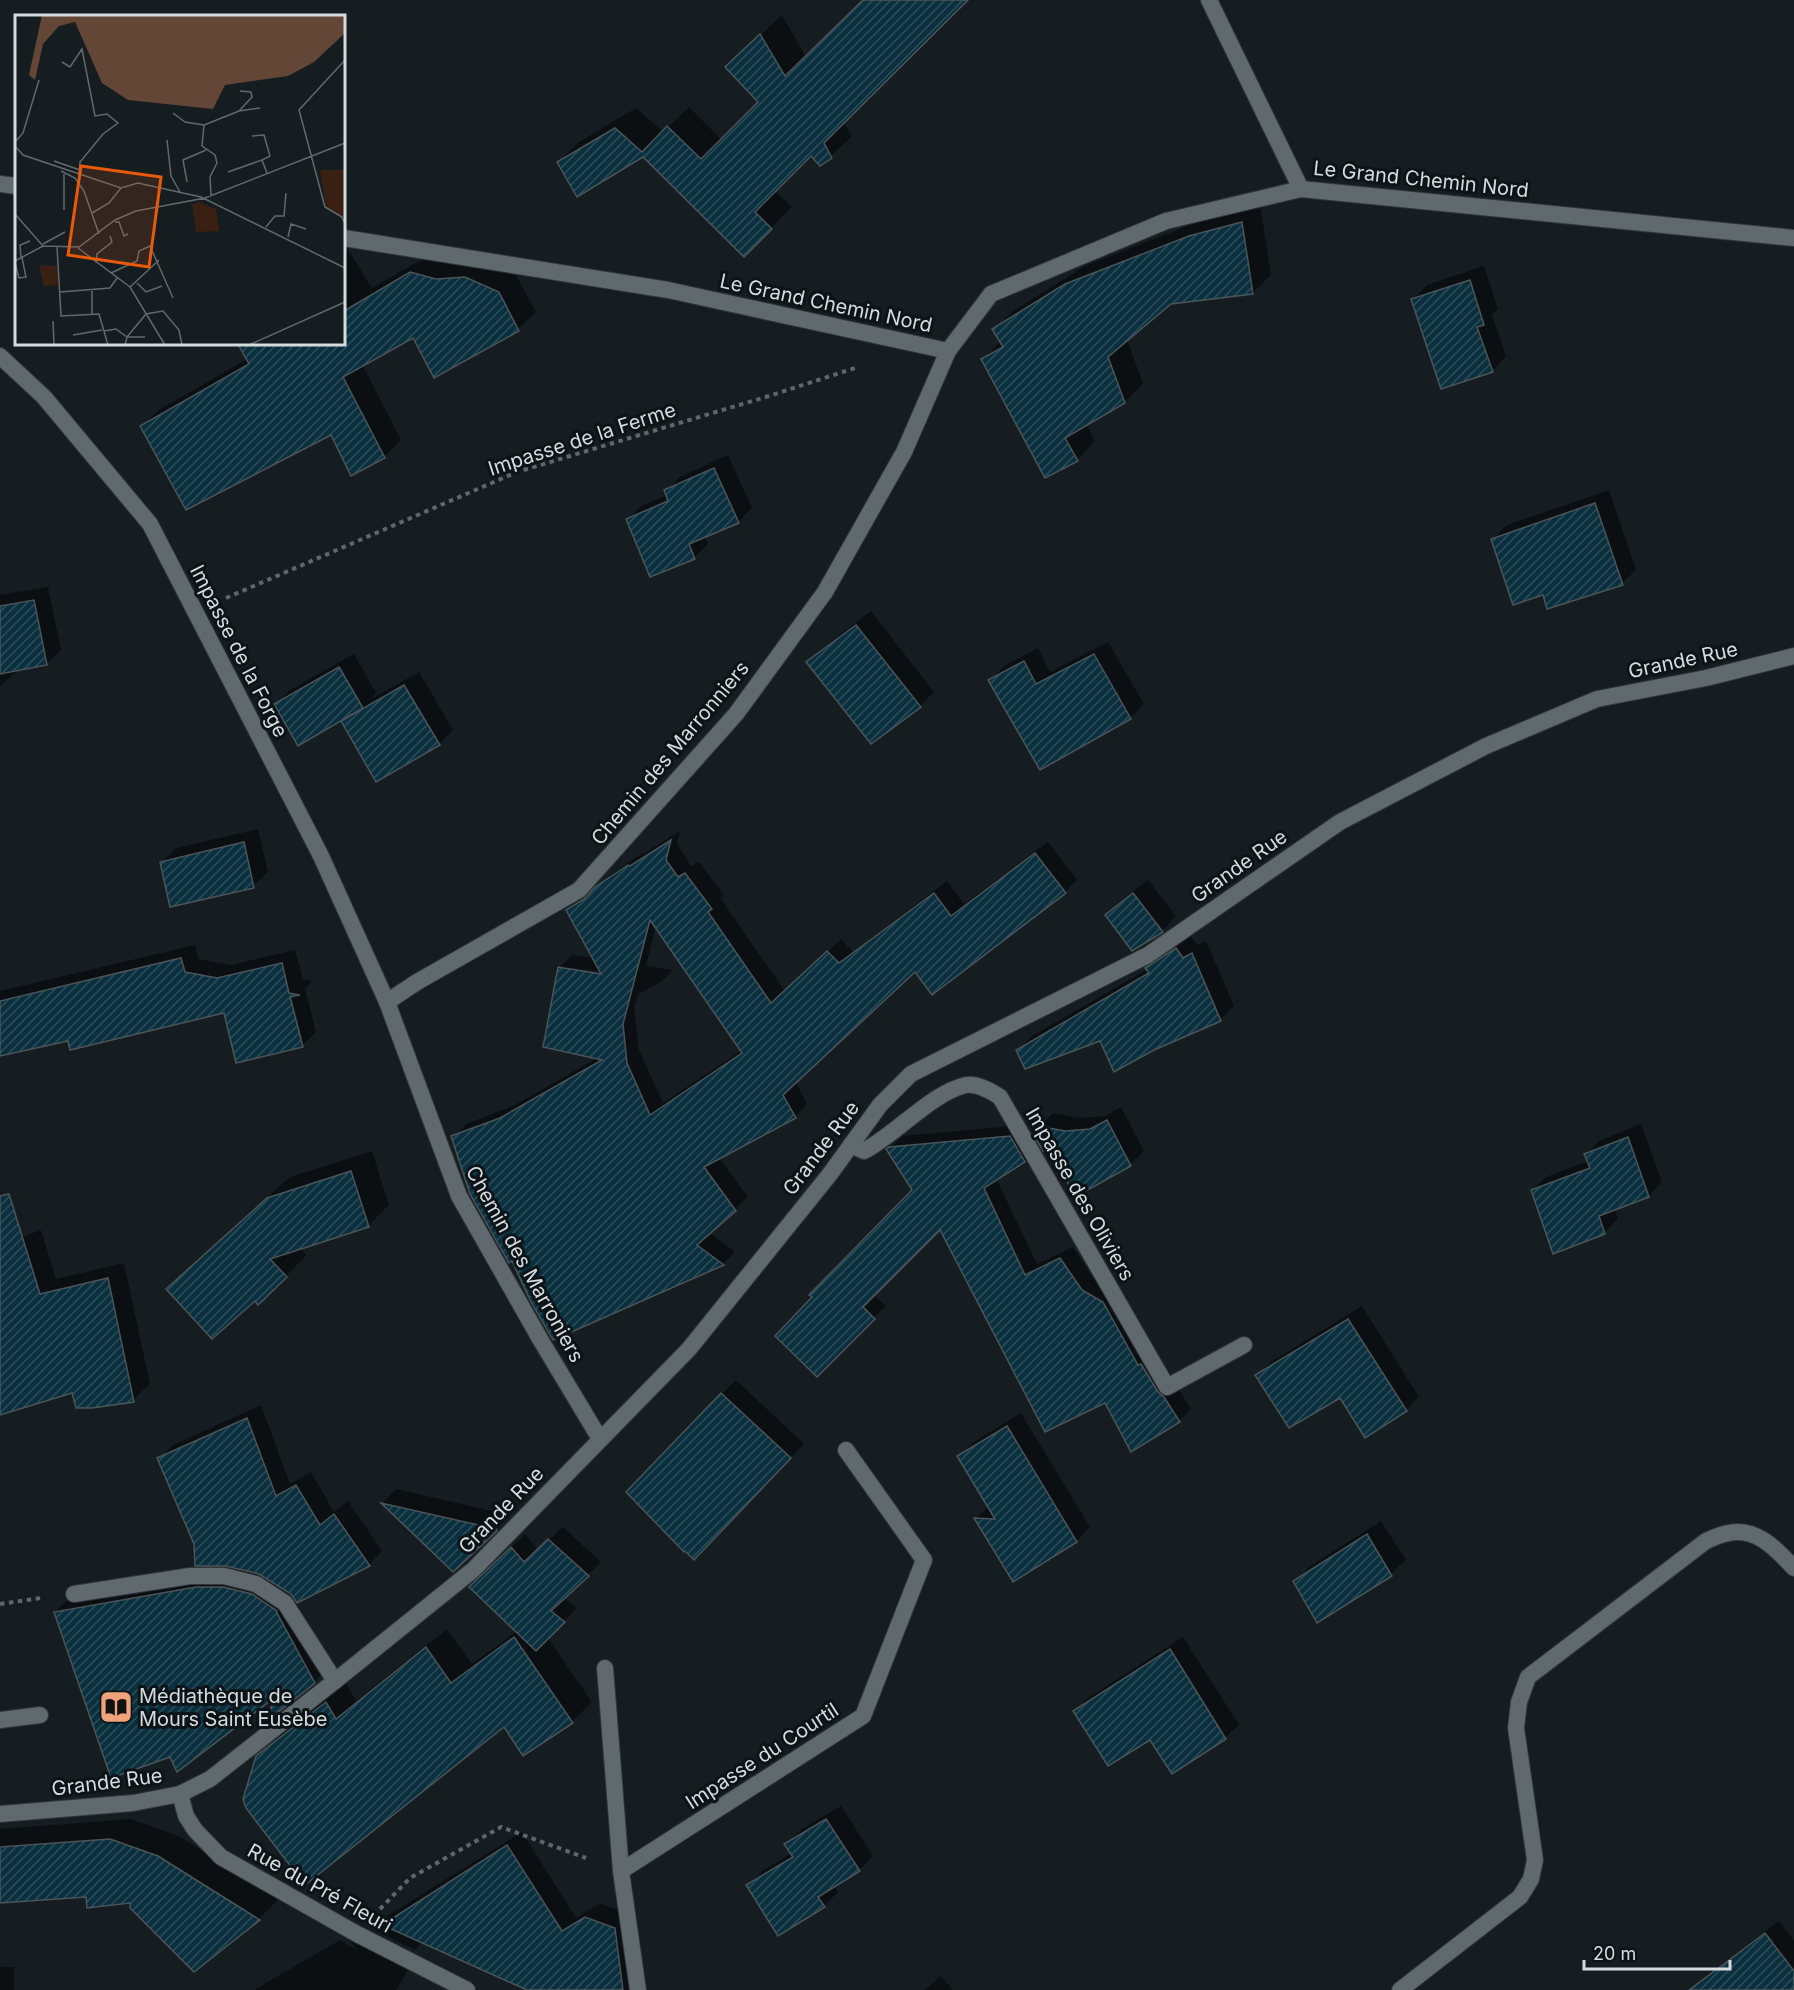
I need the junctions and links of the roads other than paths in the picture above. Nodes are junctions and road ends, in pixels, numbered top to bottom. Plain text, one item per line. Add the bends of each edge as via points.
1 (1209, 0) edge
2 (0, 184) edge
3 (15, 186) edge
4 (1301, 189) junction
5 (345, 238) edge
6 (1794, 238) edge
7 (948, 351) junction
8 (0, 356) edge
9 (1794, 656) edge
10 (387, 1002) junction
11 (850, 1146) junction
12 (1244, 1345) dead end
13 (600, 1439) junction
14 (846, 1450) dead end
15 (1794, 1568) edge
16 (74, 1594) road end
17 (605, 1668) dead end
18 (335, 1682) junction
19 (40, 1715) dead end
20 (0, 1720) edge
21 (180, 1794) junction
22 (0, 1814) edge
23 (621, 1871) junction
24 (467, 1990) edge
25 (638, 1990) edge
26 (1400, 1990) edge

1 - 4 street
2 - 3 street
4 - 6 street, Le Grand Chemin Nord
4 - 7 street, Le Grand Chemin Nord via 1166,222 991,294
5 - 7 street, Le Grand Chemin Nord via 668,290
7 - 10 street, Chemin des Marronniers via 904,452 825,592 736,714 579,890
8 - 10 street, Impasse de la Forge via 44,397 150,524 321,856
9 - 11 street, Grande Rue via 1597,699 1486,746 1340,822 1148,955 911,1074 880,1105
10 - 13 street, Chemin des Marroniers via 459,1196
11 - 12 street, Impasse des Oliviers via 864,1151 882,1141 938,1096 967,1085 989,1090 1000,1097 1167,1387
11 - 13 street, Grande Rue via 689,1349
13 - 18 street, Grande Rue via 472,1570
14 - 23 street, Impasse du Courtil via 924,1560 863,1716
15 - 26 street via 1756,1535 1731,1532 1706,1541 1528,1677 1519,1702 1516,1728 1535,1860 1531,1880 1520,1897
16 - 18 street via 190,1576 224,1576 256,1584 285,1603
17 - 23 street
18 - 21 street, Grande Rue via 210,1779
19 - 20 street
21 - 22 street, Grande Rue via 133,1803
21 - 24 street, Rue du Pré Fleuri via 195,1830 220,1857
23 - 25 street

